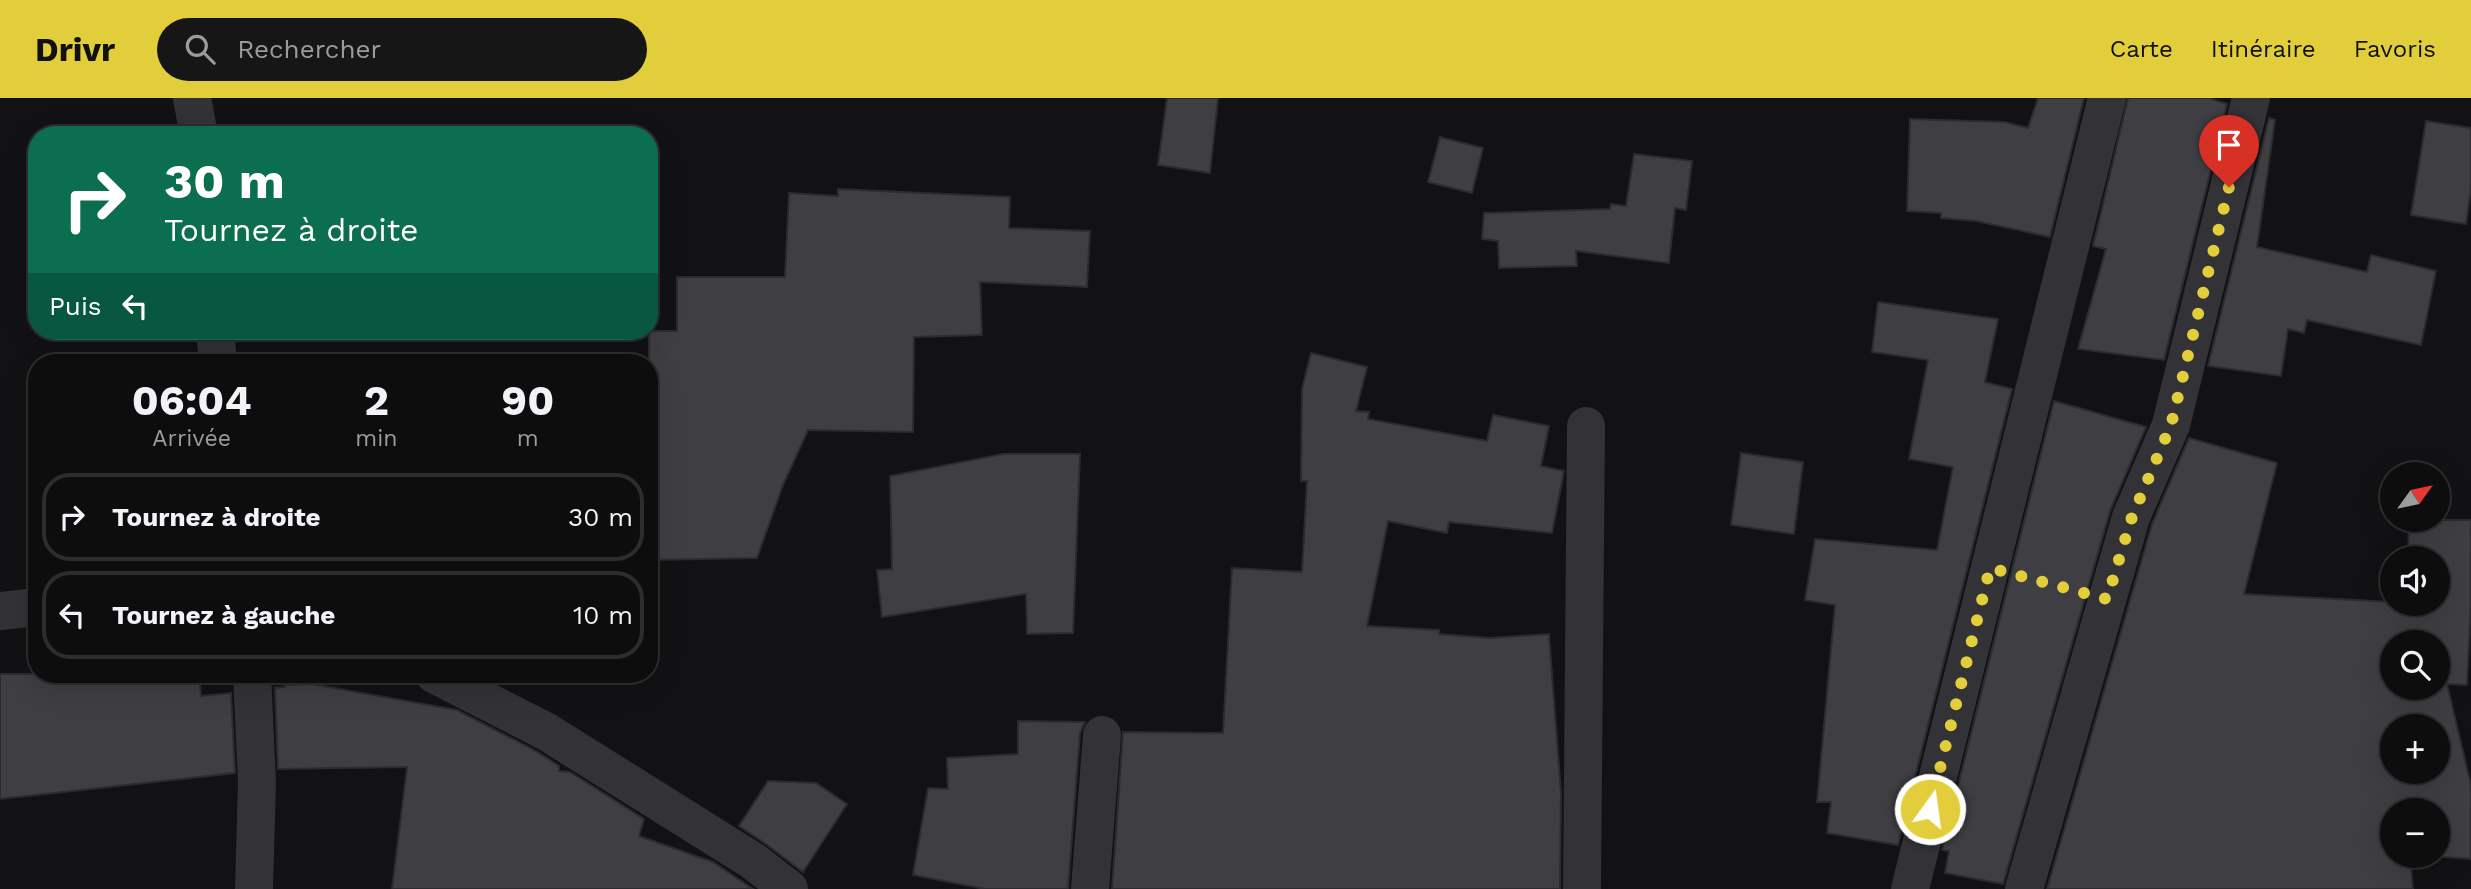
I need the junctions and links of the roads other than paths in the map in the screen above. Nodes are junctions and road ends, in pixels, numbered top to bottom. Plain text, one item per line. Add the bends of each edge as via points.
1 (192, 98) edge
2 (2107, 98) edge
3 (2251, 98) edge
4 (197, 126) edge
5 (1586, 426) dead end
6 (28, 608) edge
7 (0, 611) edge
8 (252, 683) edge
9 (452, 683) edge
10 (1102, 735) dead end
11 (254, 889) edge
12 (789, 889) edge
13 (1090, 889) edge
14 (1582, 889) edge
15 (1910, 889) edge
16 (2024, 889) edge

1 - 4 street
2 - 15 street
3 - 16 street via 2171,425 2132,517
5 - 14 street
6 - 7 street
8 - 11 street via 257,782
9 - 12 street via 547,732 753,860
10 - 13 street

